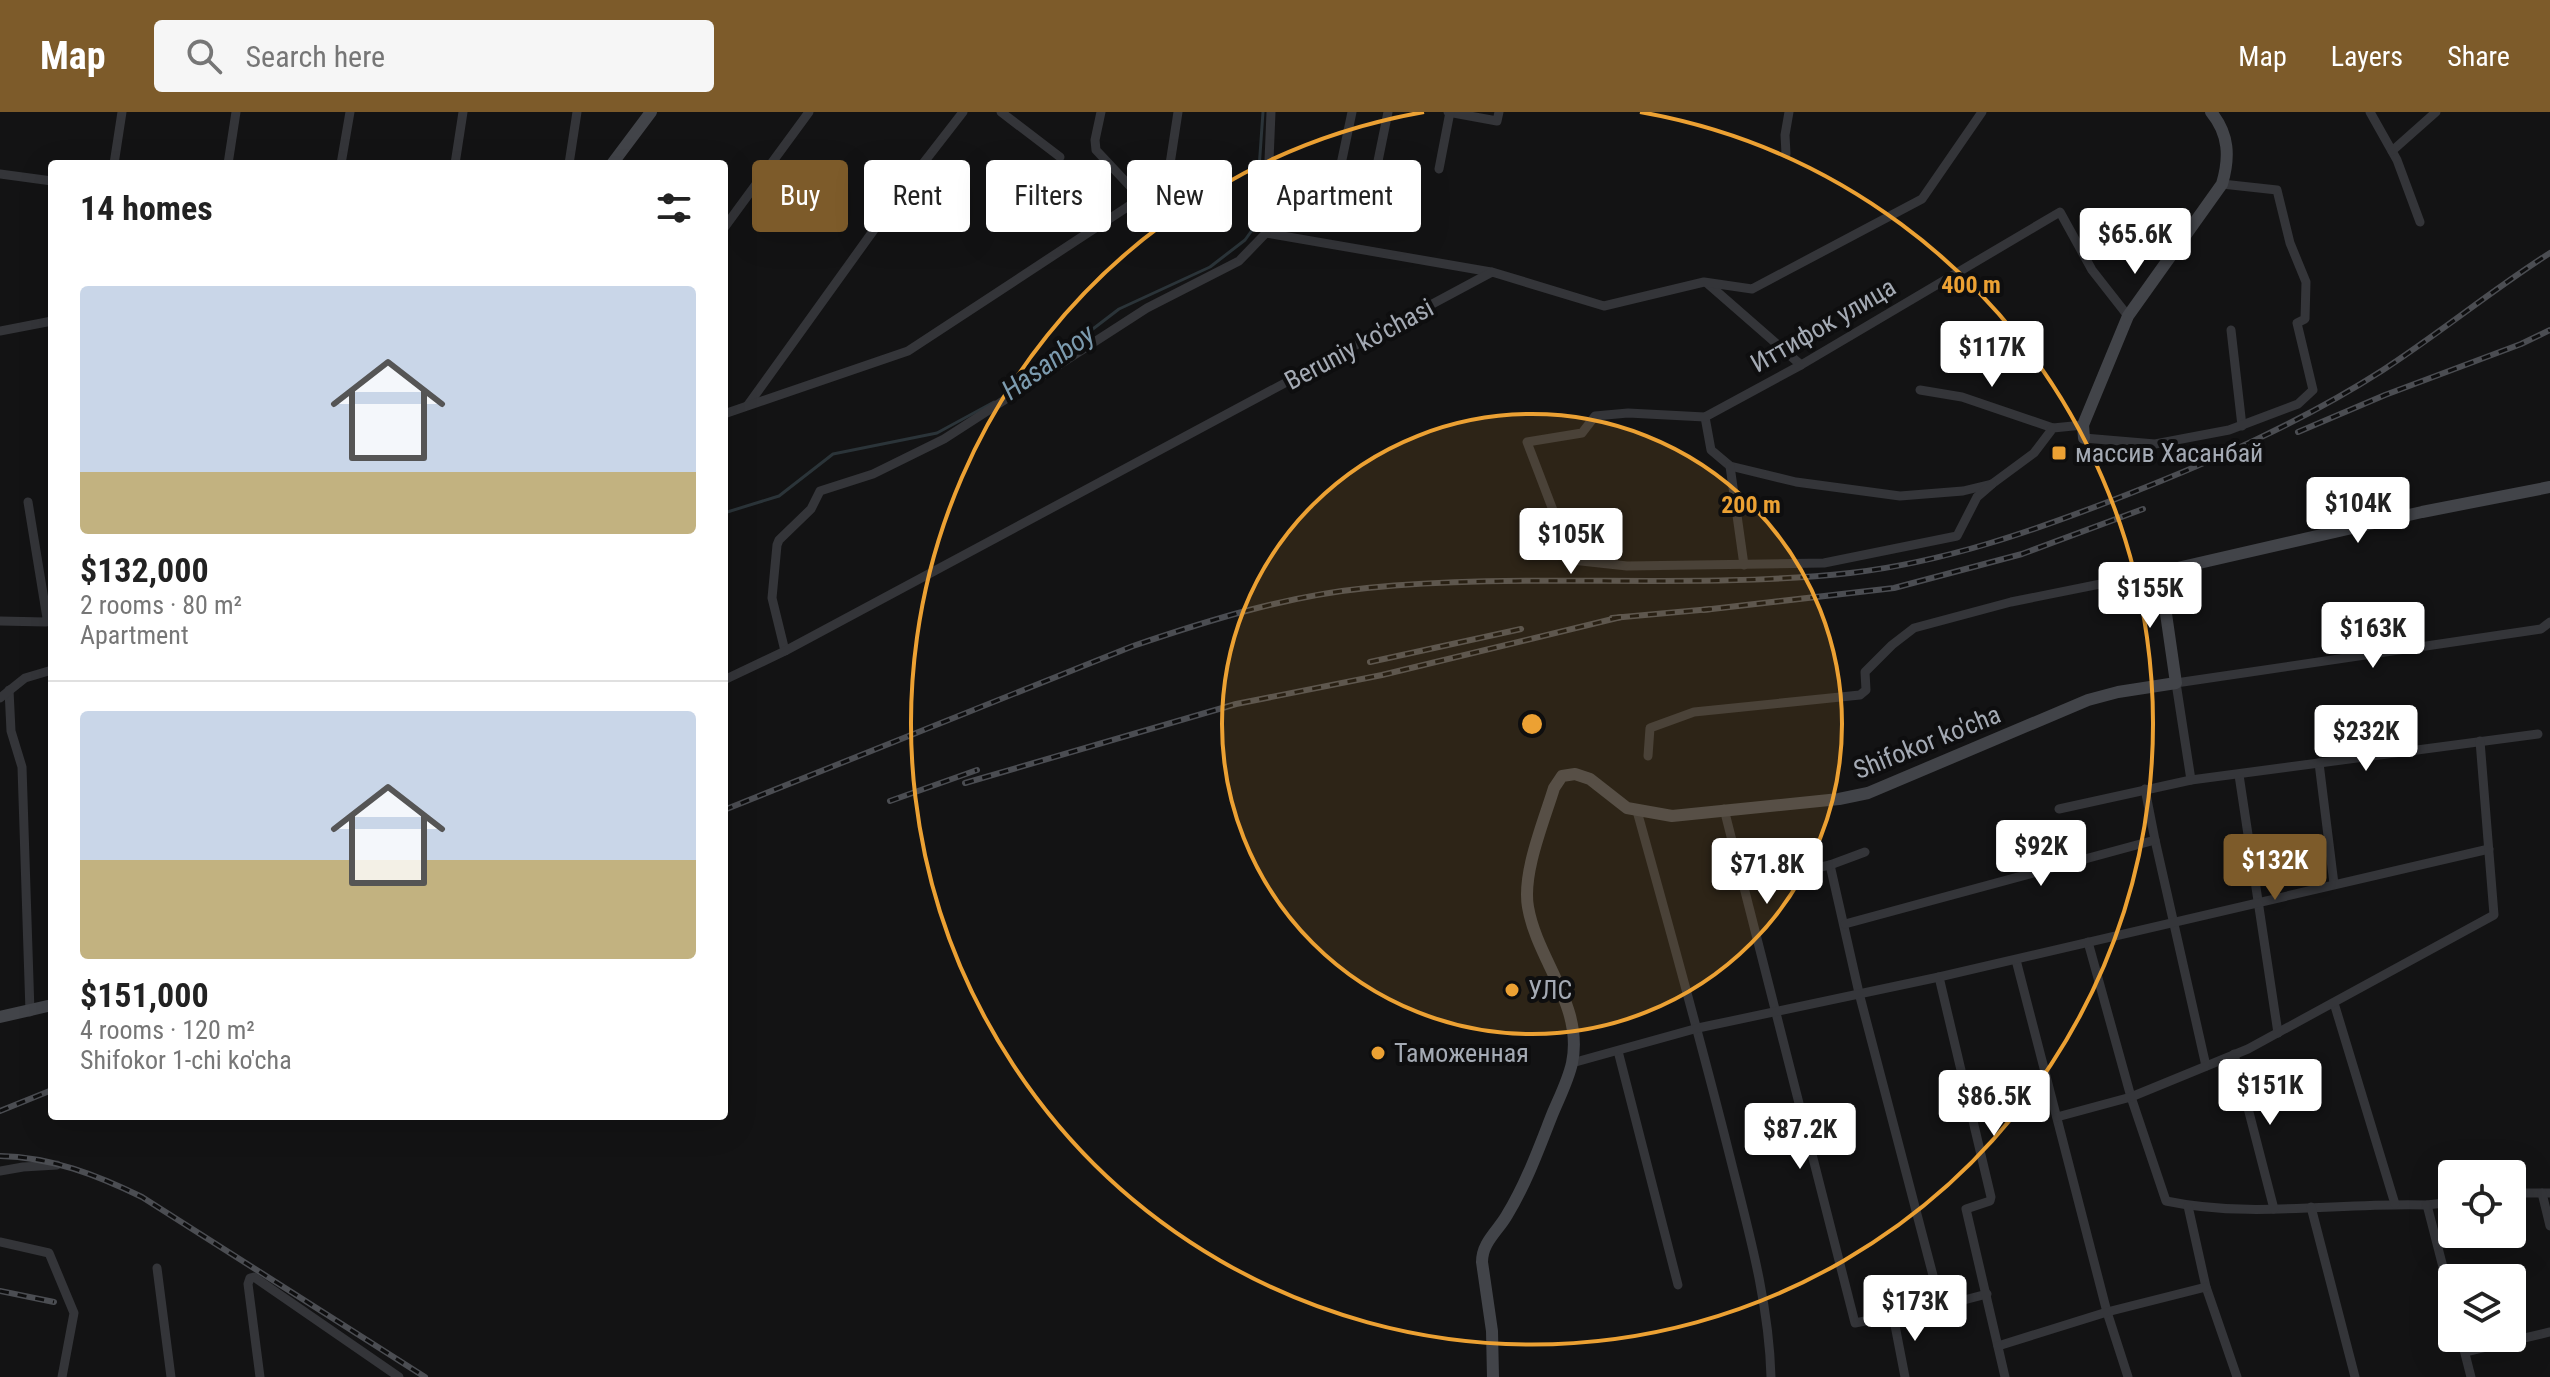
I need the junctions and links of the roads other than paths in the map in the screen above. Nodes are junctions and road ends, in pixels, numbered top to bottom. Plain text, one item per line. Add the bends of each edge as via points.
1 (122, 112) edge
2 (236, 112) edge
3 (350, 112) edge
4 (463, 112) edge
5 (577, 112) edge
6 (651, 112) edge
7 (809, 112) edge
8 (963, 112) edge
9 (1001, 112) edge
10 (1101, 112) edge
11 (1178, 112) edge
12 (1271, 112) edge
13 (1352, 112) edge
14 (1388, 112) edge
15 (1449, 112) edge
16 (1499, 112) edge
17 (1789, 112) edge
18 (1982, 112) edge
19 (2211, 112) edge
20 (2370, 112) edge
21 (2436, 112) edge
22 (2392, 151) junction
23 (1786, 154) dead end
24 (1060, 157) dead end
25 (115, 160) edge
26 (229, 160) edge
27 (342, 160) edge
28 (456, 160) edge
29 (570, 160) edge
30 (615, 160) edge
31 (1171, 160) edge
32 (1342, 160) edge
33 (1378, 160) edge
34 (1439, 169) dead end
35 (0, 174) edge
36 (48, 180) edge
37 (1127, 183) edge
38 (2222, 184) junction
39 (1127, 207) edge
40 (2420, 222) dead end
41 (728, 223) edge
42 (1266, 233) junction
43 (1492, 272) junction
44 (1704, 282) junction
45 (2128, 316) junction
46 (48, 322) edge
47 (2231, 330) dead end
48 (0, 331) edge
49 (1801, 365) junction
50 (1920, 390) dead end
51 (748, 405) junction
52 (728, 412) edge
53 (1705, 417) junction
54 (2083, 425) junction
55 (2242, 426) junction
56 (2053, 428) junction
57 (2084, 438) joint
58 (1730, 466) junction
59 (1992, 484) junction
60 (2550, 487) edge
61 (28, 502) dead end
62 (1744, 565) junction
63 (2160, 572) junction
64 (0, 621) edge
65 (2550, 622) edge
66 (785, 651) junction
67 (48, 671) edge
68 (728, 678) edge
69 (2176, 683) junction
70 (9, 690) junction
71 (0, 698) edge
72 (0, 728) edge
73 (11, 731) junction
74 (2538, 734) dead end
75 (2480, 741) junction
76 (1648, 756) dead end
77 (2319, 763) junction
78 (2239, 775) junction
79 (2191, 780) junction
80 (2145, 789) junction
81 (1724, 809) junction
82 (2059, 809) dead end
83 (1637, 811) junction
84 (2155, 840) junction
85 (2489, 849) junction
86 (1865, 852) dead end
87 (1830, 865) junction
88 (1744, 883) junction
89 (2334, 884) junction
90 (2259, 902) junction
91 (2172, 921) junction
92 (1845, 924) junction
93 (2088, 942) junction
94 (2016, 960) junction
95 (1939, 977) junction
96 (1859, 993) junction
97 (2334, 1003) junction
98 (48, 1006) edge
99 (1777, 1011) junction
100 (30, 1012) junction
101 (0, 1017) edge
102 (1698, 1028) junction
103 (2278, 1033) junction
104 (1618, 1051) junction
105 (2234, 1054) junction
106 (1572, 1063) junction
107 (2206, 1066) junction
108 (2131, 1097) junction
109 (2057, 1117) junction
110 (57, 1165) dead end
111 (0, 1171) edge
112 (2526, 1191) edge
113 (2546, 1193) edge
114 (2395, 1204) junction
115 (2438, 1204) edge
116 (2427, 1205) junction
117 (2188, 1206) junction
118 (2311, 1207) junction
119 (2274, 1209) junction
120 (2550, 1226) edge
121 (0, 1242) edge
122 (2442, 1264) edge
123 (157, 1268) dead end
124 (1678, 1285) dead end
125 (2206, 1287) junction
126 (1987, 1294) junction
127 (1941, 1306) junction
128 (2107, 1312) junction
129 (1893, 1315) junction
130 (2550, 1332) edge
131 (2526, 1338) edge
132 (1998, 1346) junction
133 (2465, 1352) edge
134 (393, 1375) edge
135 (62, 1377) edge
136 (171, 1377) edge
137 (260, 1377) edge
138 (1493, 1377) edge
139 (1771, 1377) edge
140 (1905, 1377) edge
141 (2005, 1377) edge
142 (2128, 1377) edge
143 (2237, 1377) edge
144 (2355, 1377) edge
145 (2471, 1377) edge

1 - 25 street
2 - 26 street
3 - 27 street
4 - 28 street
5 - 29 street
6 - 30 street
7 - 41 street
8 - 51 street
9 - 24 street
10 - 37 street via 1096,150
11 - 31 street
12 - 42 street
13 - 32 street
14 - 33 street
15 - 16 street via 1497,121
15 - 34 street
17 - 23 street
18 - 44 street via 1922,199 1752,289
19 - 38 street via 2226,138
20 - 22 street
21 - 22 street
22 - 40 street
35 - 36 street
38 - 45 street
38 - 55 street via 2277,190 2306,282 2305,319 2297,323 2313,390 2298,404
39 - 51 street via 908,351
42 - 43 street
42 - 66 street via 1239,261 1147,308 944,439 873,474 820,491 811,509 777,545 772,598
43 - 44 street via 1604,306
43 - 66 street, Beruniy ko'chasi
44 - 49 street
45 - 49 street, Иттифок улица via 2092,270 2060,212
45 - 54 street
46 - 48 street
47 - 55 street
49 - 53 street, Иттифок улица
50 - 56 street via 1962,397
51 - 52 street
53 - 58 street via 1711,450
53 - 62 street via 1595,416 1582,433 1527,442 1572,560 1627,566
54 - 56 street
54 - 57 street
55 - 57 street via 2155,444
56 - 59 street via 2034,453
58 - 59 street via 1796,482 1900,496
58 - 62 street
59 - 62 street via 1977,497 1957,536 1824,563
60 - 63 street
61 - 64 street via 47,618
63 - 69 street
63 - 76 street via 1914,628 1865,672 1866,690 1860,695 1694,712 1652,726
65 - 69 street via 2541,629
66 - 68 street, Beruniy ko'chasi
67 - 70 street
69 - 79 street
69 - 81 street, Shifokor ko'cha via 2088,700 1868,793
70 - 71 street
70 - 73 street
72 - 73 street
73 - 100 street via 22,767
74 - 75 street
75 - 77 street
75 - 85 street
77 - 78 street
77 - 89 street
78 - 79 street
78 - 90 street
79 - 80 street
80 - 82 street
80 - 84 street
81 - 83 street, Shifokor ko'cha via 1681,816
81 - 88 street
83 - 102 street
83 - 106 street, Shifokor ko'cha via 1586,777 1572,773 1559,779 1527,889 1530,916 1571,1018
84 - 91 street
84 - 92 street
85 - 89 street
85 - 97 street via 2494,915
86 - 87 street
87 - 88 street
87 - 92 street
88 - 99 street
89 - 90 street
90 - 91 street
90 - 103 street
91 - 93 street
91 - 107 street
92 - 96 street
93 - 94 street
93 - 108 street
94 - 95 street
94 - 109 street
95 - 96 street
95 - 126 street via 1991,1197 1966,1209
96 - 99 street
96 - 127 street
97 - 103 street
97 - 114 street
98 - 100 street
99 - 102 street
99 - 129 street via 1855,1323
100 - 101 street
102 - 104 street
102 - 139 street via 1755,1256
103 - 105 street
104 - 106 street
104 - 124 street
105 - 107 street
105 - 119 street
106 - 138 street via 1537,1155 1483,1251
107 - 108 street
108 - 109 street
108 - 117 street via 2166,1201
109 - 128 street
110 - 111 street
112 - 113 street
113 - 120 street
114 - 116 street
114 - 118 street
115 - 116 street
116 - 122 street
117 - 119 street
117 - 125 street
118 - 119 street
118 - 144 street
121 - 135 street via 49,1253 74,1313
123 - 136 street
125 - 128 street
125 - 143 street
126 - 127 street
126 - 132 street
127 - 129 street
128 - 132 street
128 - 142 street
129 - 140 street
130 - 131 street
132 - 141 street
133 - 145 street
134 - 137 street via 254,1277 248,1284

